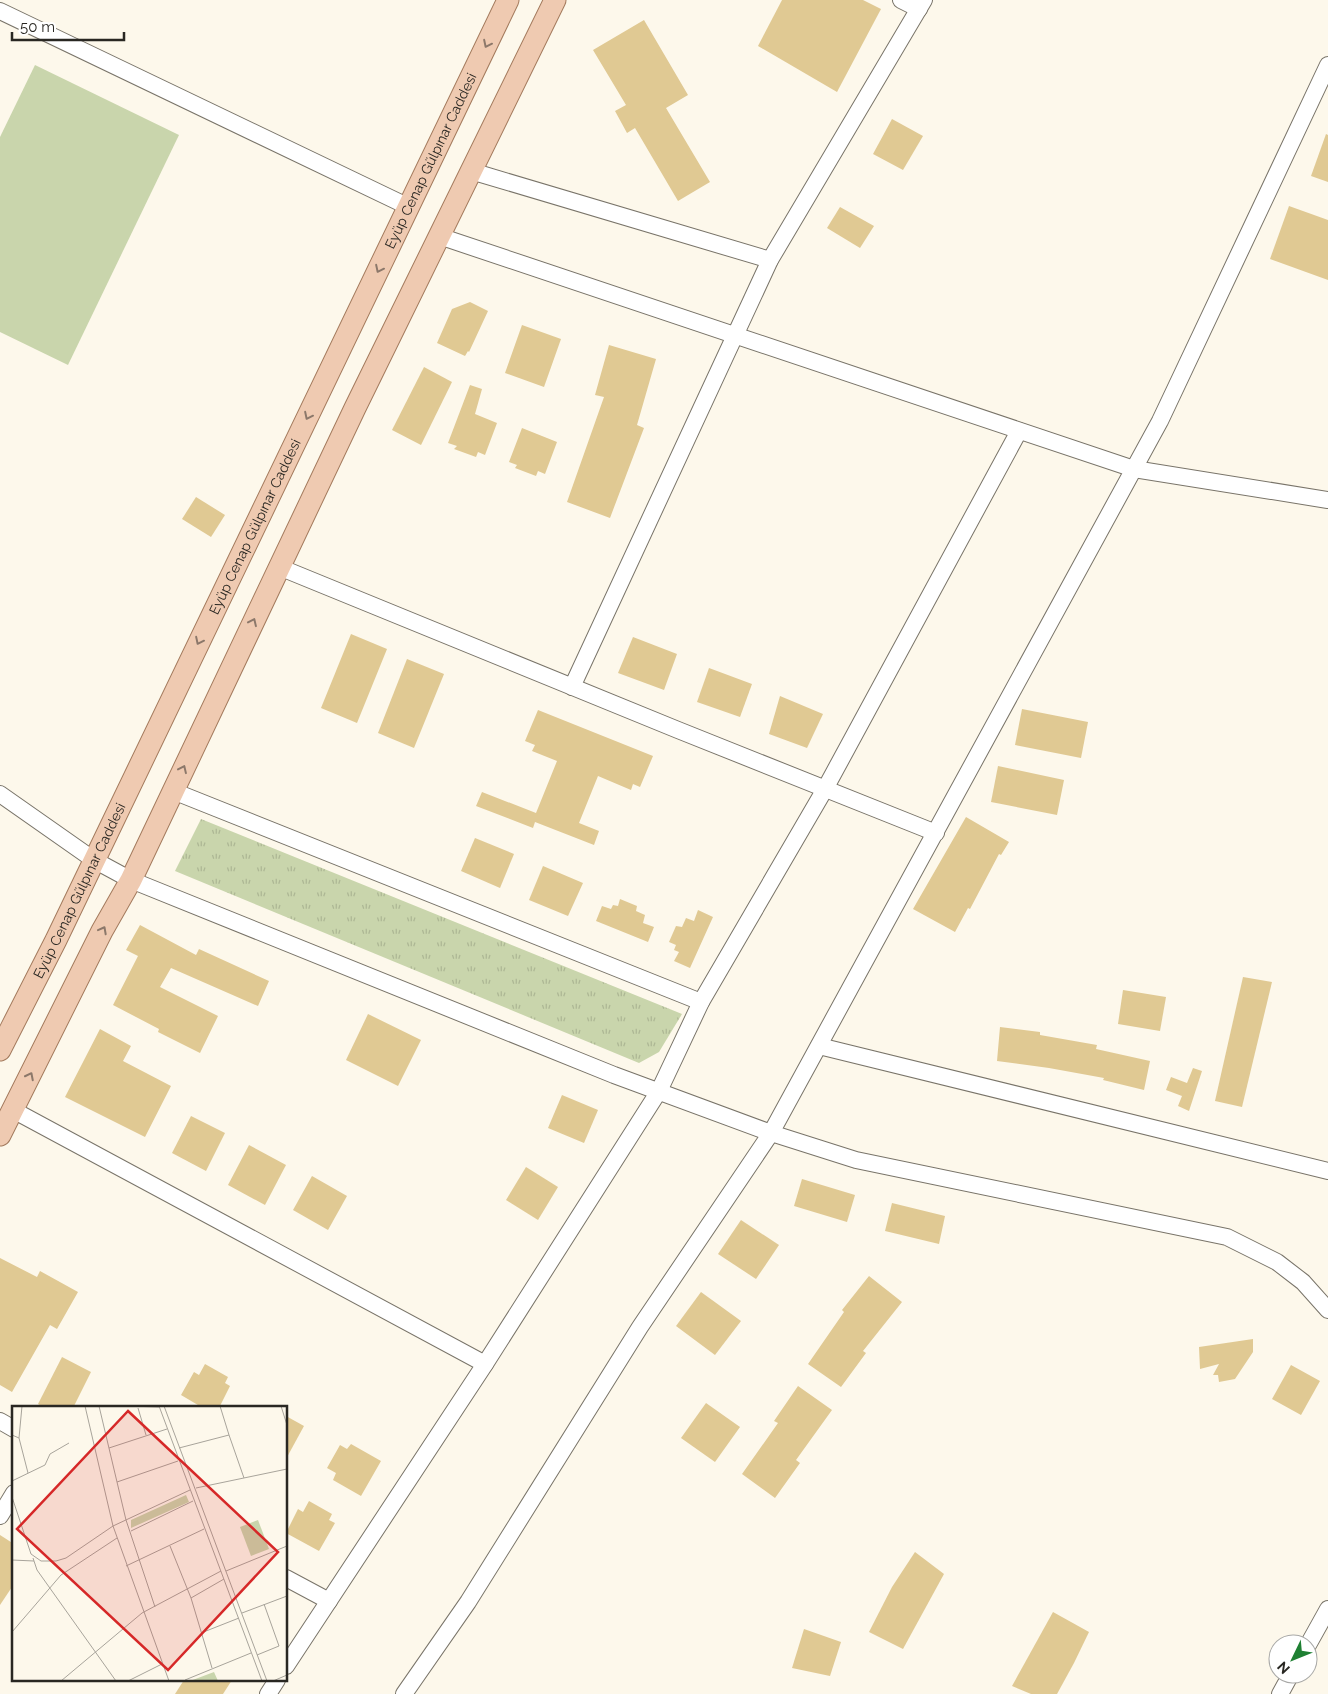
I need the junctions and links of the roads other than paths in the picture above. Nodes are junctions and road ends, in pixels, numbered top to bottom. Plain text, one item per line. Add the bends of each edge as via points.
1 (508, 0) edge
2 (555, 0) edge
3 (901, 0) edge
4 (922, 4) edge
5 (0, 11) edge
6 (1327, 69) edge
7 (471, 171) junction
8 (409, 207) junction
9 (439, 236) junction
10 (770, 260) junction
11 (734, 335) junction
12 (1019, 431) junction
13 (1134, 469) junction
14 (1328, 500) edge
15 (279, 567) junction
16 (572, 687) junction
17 (825, 789) junction
18 (173, 791) junction
19 (0, 794) edge
20 (936, 833) junction
21 (94, 860) junction
22 (131, 880) junction
23 (701, 1002) junction
24 (819, 1046) junction
25 (0, 1050) edge
26 (659, 1091) junction
27 (13, 1110) junction
28 (771, 1133) junction
29 (0, 1134) edge
30 (1328, 1172) edge
31 (1328, 1310) edge
32 (485, 1364) junction
33 (0, 1421) edge
34 (12, 1427) edge
35 (12, 1496) edge
36 (0, 1516) edge
37 (288, 1579) edge
38 (329, 1601) junction
39 (1328, 1609) edge
40 (1314, 1634) edge
41 (288, 1663) edge
42 (276, 1682) edge
43 (268, 1694) edge
44 (404, 1694) edge

1 -> 8 main road, Eyüp Cenap Gülpınar Caddesi
2 - 7 main road
3 - 4 street
4 - 10 street
5 - 8 street
6 - 13 street via 1160,421
7 - 9 main road
7 - 10 street
8 -> 21 main road, Eyüp Cenap Gülpınar Caddesi
9 - 11 street
9 - 15 main road
10 - 11 street
11 - 12 street
11 - 16 street
12 - 13 street
12 - 17 street
13 - 14 street
13 - 20 street
15 - 16 street
18 -> 15 main road
16 - 17 street
17 - 20 street
17 - 23 street
18 - 22 main road
18 - 23 street
19 - 21 street
20 - 24 street
21 - 22 street
21 - 25 main road, Eyüp Cenap Gülpınar Caddesi
22 - 26 street
27 -> 22 main road via 102,931
23 - 26 street
24 - 28 street
24 - 30 street
26 - 28 street
26 - 32 street
27 - 29 main road
27 - 32 street
28 - 31 street via 856,1160 1228,1237 1277,1262 1302,1282
28 - 44 street via 640,1327 468,1602
32 - 38 street
33 - 34 street
35 - 36 street
37 - 38 street
38 - 41 street
39 - 40 street
42 - 43 street

